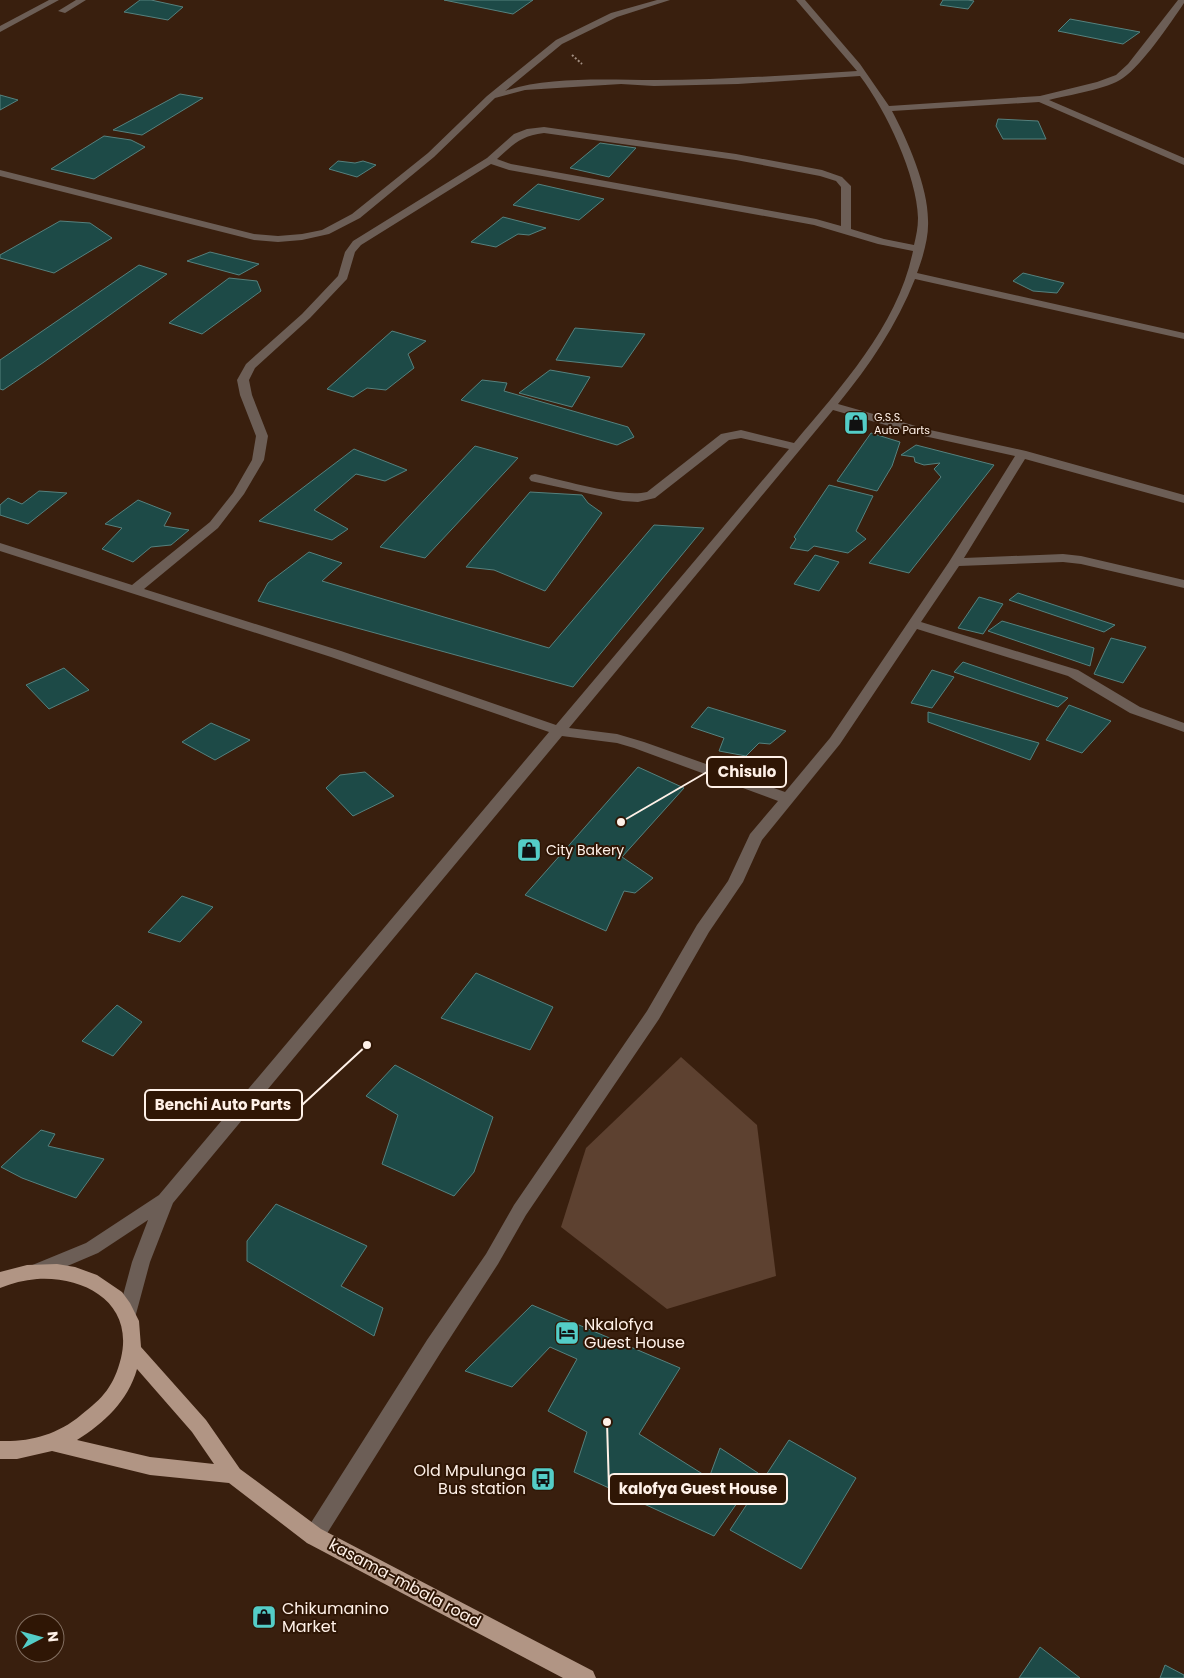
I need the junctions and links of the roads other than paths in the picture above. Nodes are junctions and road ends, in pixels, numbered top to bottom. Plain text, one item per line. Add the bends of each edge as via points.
1 (55, 0) edge
2 (82, 0) edge
3 (666, 0) edge
4 (800, 0) edge
5 (1182, 0) edge
6 (62, 11) dead end
7 (0, 21) edge
8 (10, 24) junction
9 (0, 29) edge
10 (863, 73) junction
11 (490, 98) junction
12 (1040, 99) junction
13 (886, 109) junction
14 (490, 160) junction
15 (1184, 162) edge
16 (0, 173) edge
17 (846, 230) junction
18 (918, 249) junction
19 (913, 275) junction
20 (1184, 336) edge
21 (830, 406) junction
22 (797, 447) junction
23 (1022, 454) junction
24 (535, 478) dead end
25 (1184, 499) edge
26 (0, 547) edge
27 (955, 562) junction
28 (1184, 584) edge
29 (134, 590) junction
30 (913, 624) junction
31 (1184, 728) edge
32 (560, 731) junction
33 (788, 799) junction
34 (165, 1200) junction
35 (36, 1271) junction
36 (1, 1279) edge
37 (127, 1314) junction
38 (133, 1351) junction
39 (53, 1443) junction
40 (3, 1454) edge
41 (233, 1475) junction
42 (314, 1536) junction
43 (585, 1678) edge

1 - 8 street
2 - 6 street
3 - 11 street via 614,15 563,40
4 - 10 street
5 - 12 street via 1119,77
7 - 8 street
8 - 9 street
10 - 11 street via 738,81 621,81 524,87
10 - 13 street
11 - 16 street via 432,155 356,216 325,232 302,237 254,237
12 - 13 street
12 - 15 street
13 - 18 street via 920,192 923,227
14 - 17 street
14 - 17 street via 517,136 544,130 736,157 822,173 839,179 846,186
14 - 29 street via 357,243 350,252 343,277 306,316 250,366 243,380 262,436 258,460 214,525
17 - 18 street
18 - 19 street
19 - 20 street
19 - 21 street via 888,325
21 - 22 street
21 - 23 street
22 - 24 street via 741,434 724,437 651,495 638,498
22 - 32 street
23 - 25 street
23 - 27 street
26 - 29 street
27 - 28 street via 1072,559
27 - 30 street
29 - 32 street via 336,654
30 - 31 street via 1073,673 1135,710
30 - 33 street via 835,741
32 - 33 street via 638,745
32 - 34 street
33 - 42 street via 756,838 735,882 703,929 653,1015 520,1210 492,1259
34 - 35 street via 92,1248
34 - 37 street via 140,1262
35 - 36 main road
35 - 37 main road via 66,1272 92,1280 113,1294
37 - 38 main road via 133,1332
38 - 39 main road via 121,1388 93,1420
38 - 41 main road via 199,1426
39 - 40 main road
39 - 41 main road via 150,1466
41 - 42 main road, kasama-mbala road
42 - 43 main road, kasama-mbala road

